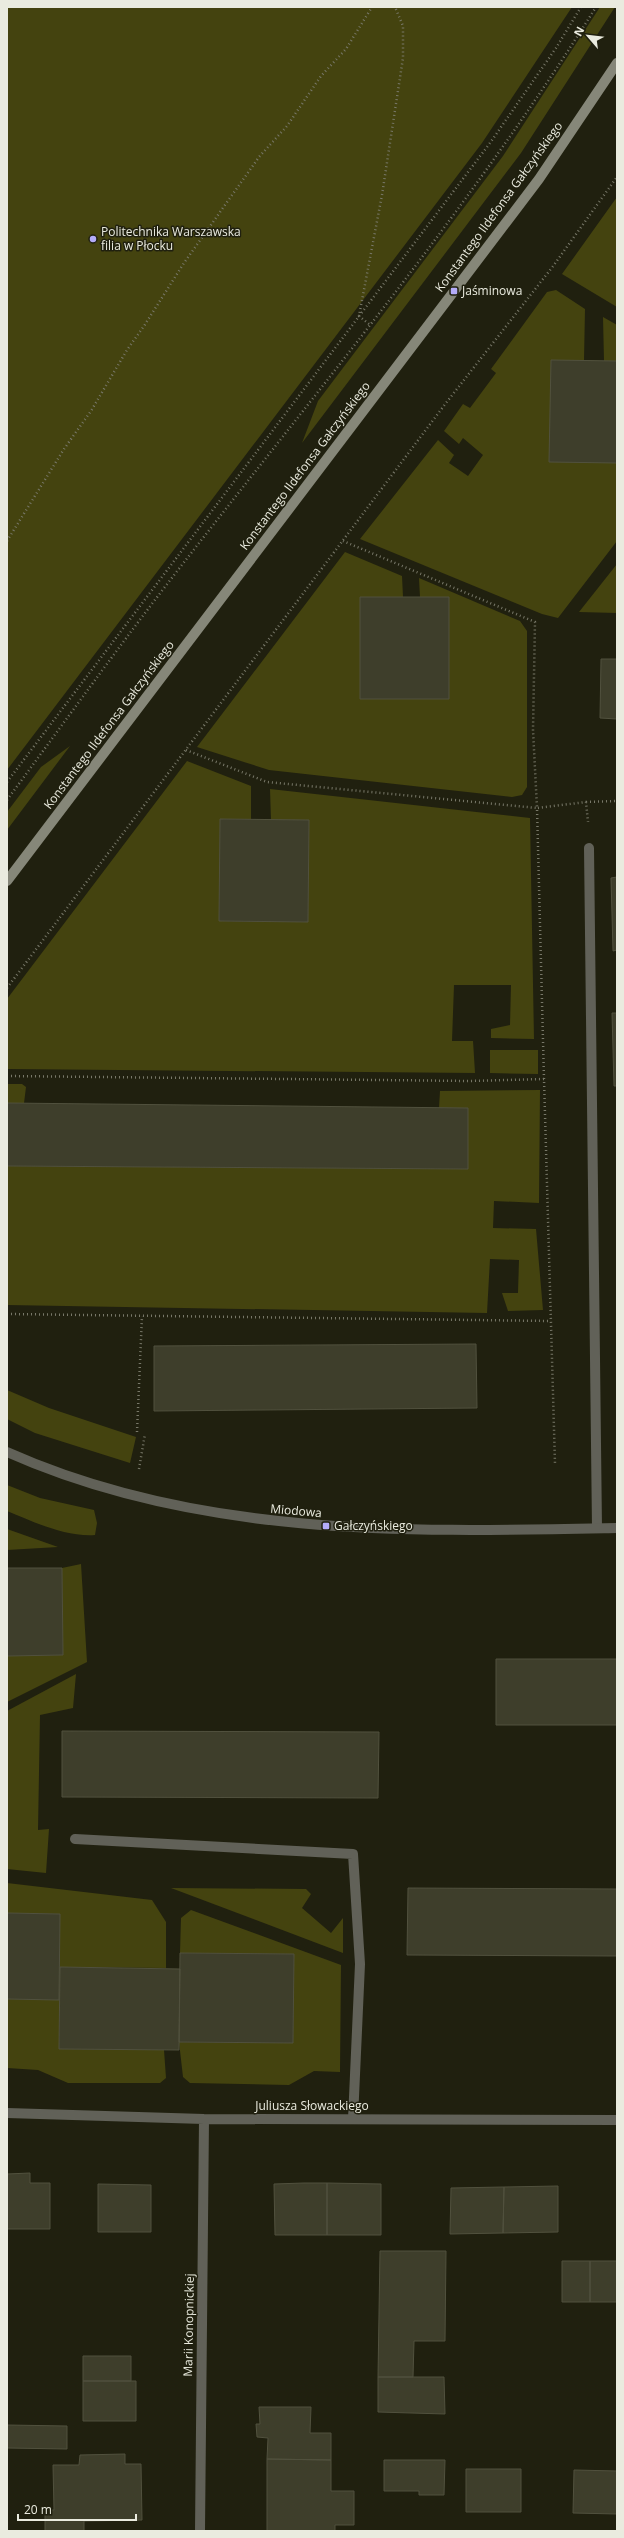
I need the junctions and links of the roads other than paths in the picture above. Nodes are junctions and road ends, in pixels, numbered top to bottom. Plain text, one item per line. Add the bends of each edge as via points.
1 (617, 63) edge
2 (589, 848) road end
3 (7, 881) edge
4 (7, 1452) edge
5 (597, 1528) junction
6 (617, 1528) edge
7 (75, 1839) dead end
8 (7, 2113) edge
9 (204, 2119) junction
10 (353, 2119) junction
11 (617, 2120) edge
12 (200, 2531) edge

1 - 3 street, Konstantego Ildefonsa Gałczyńskiego via 539,179
2 - 5 street
4 - 5 street, Miodowa via 62,1474 134,1497 200,1512 268,1521 443,1531
5 - 6 street, Miodowa
7 - 10 street via 353,1854 360,1964
8 - 9 street, Juliusza Słowackiego
9 - 10 street, Juliusza Słowackiego
9 - 12 street, Marii Konopnickiej
10 - 11 street, Juliusza Słowackiego

